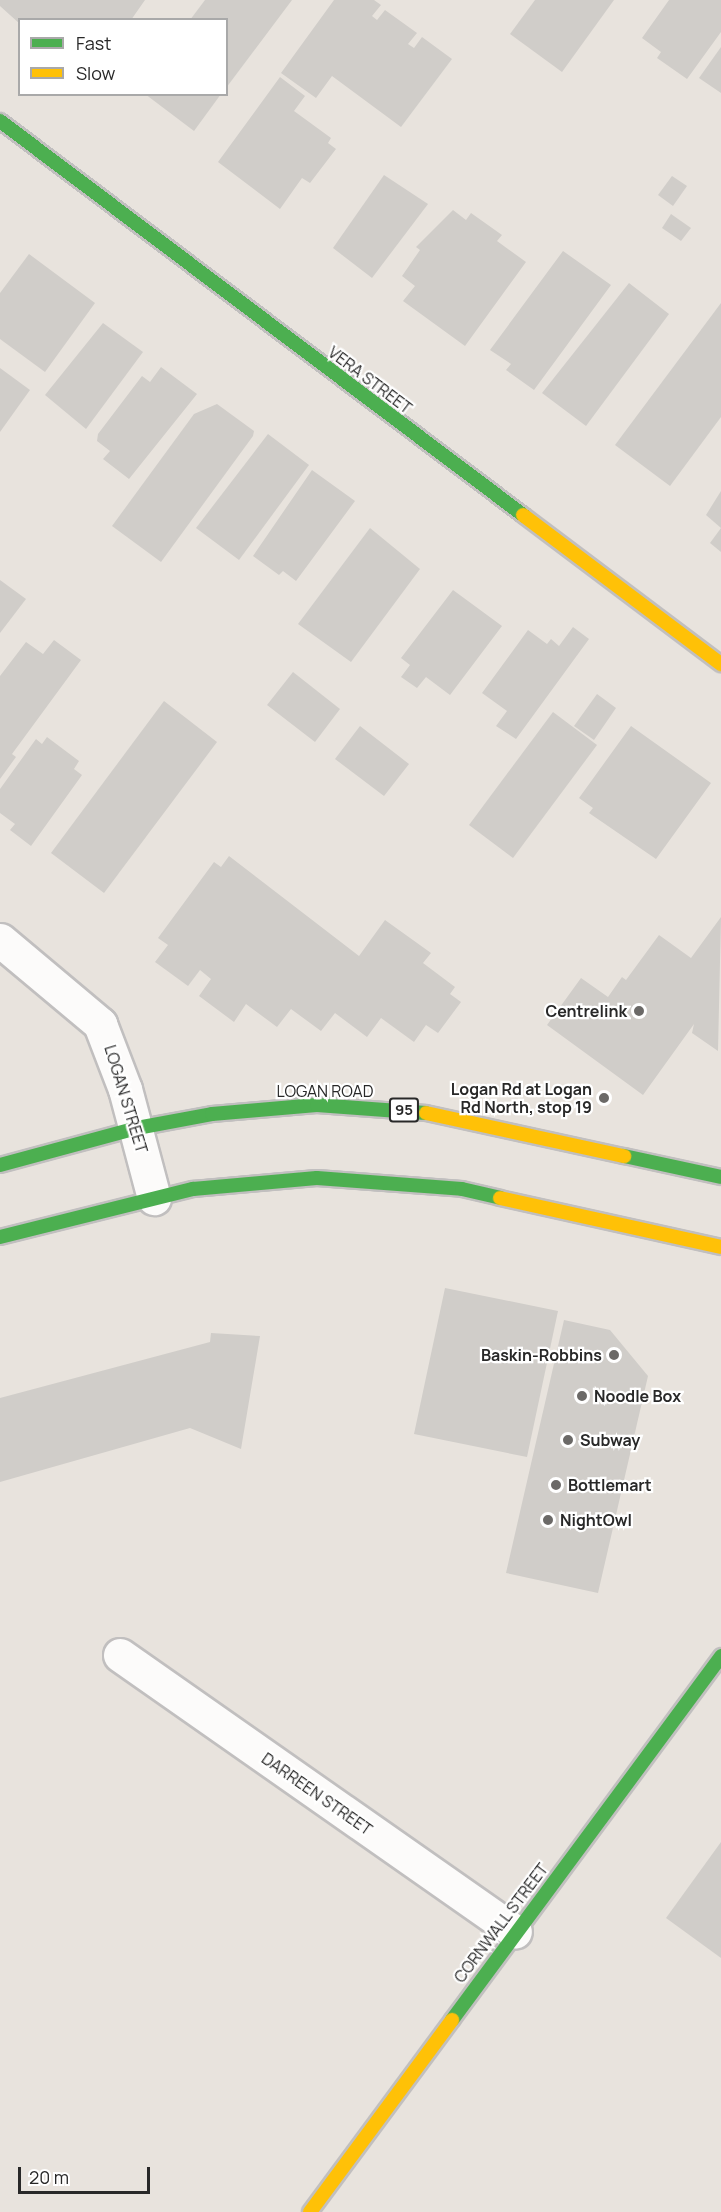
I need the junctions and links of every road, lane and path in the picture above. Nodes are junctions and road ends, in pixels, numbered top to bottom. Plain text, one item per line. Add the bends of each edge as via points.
1 (0, 120) edge
2 (721, 664) edge
3 (0, 940) edge
4 (137, 1128) junction
5 (0, 1165) edge
6 (721, 1177) edge
7 (154, 1198) junction
8 (0, 1238) edge
9 (721, 1247) edge
10 (120, 1655) dead end
11 (721, 1656) edge
12 (515, 1932) junction
13 (310, 2212) edge

1 - 2 main road, VERA STREET
3 - 4 street, LOGAN STREET via 100,1024
4 - 5 main road, LOGAN ROAD / 95
4 - 6 main road, LOGAN ROAD / 95 via 263,1108 374,1107 431,1113
4 - 7 street, LOGAN STREET
7 - 8 main road
7 - 9 main road via 272,1180 414,1183
10 - 12 street, DARREEN STREET
11 - 12 main road, CORNWALL STREET
12 - 13 main road, CORNWALL STREET

